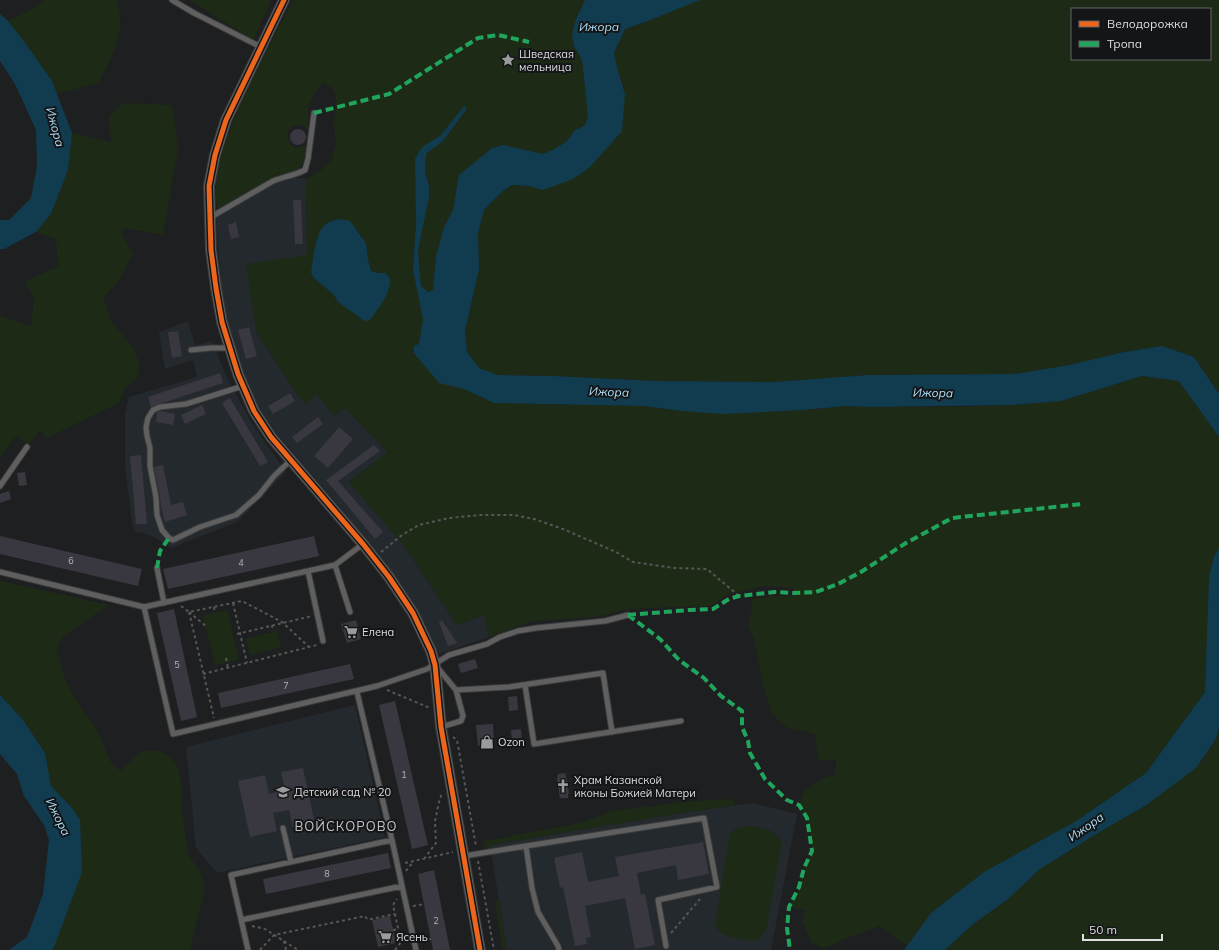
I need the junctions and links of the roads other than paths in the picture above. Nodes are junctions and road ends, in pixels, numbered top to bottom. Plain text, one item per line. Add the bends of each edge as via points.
1 (172, 0) edge
2 (284, 0) edge
3 (261, 47) junction
4 (314, 113) dead end
5 (210, 217) junction
6 (229, 348) junction
7 (191, 350) dead end
8 (243, 386) junction
9 (27, 447) dead end
10 (291, 460) junction
11 (0, 486) edge
12 (363, 544) junction
13 (334, 565) junction
14 (157, 568) dead end
15 (308, 571) junction
16 (0, 572) edge
17 (164, 602) junction
18 (144, 607) junction
19 (350, 612) dead end
20 (628, 615) dead end
21 (323, 641) road end
22 (435, 665) junction
23 (525, 685) junction
24 (456, 690) junction
25 (357, 692) junction
26 (681, 721) dead end
27 (441, 727) junction
28 (612, 732) junction
29 (283, 828) dead end
30 (392, 840) junction
31 (526, 846) junction
32 (463, 853) junction
33 (291, 862) junction
34 (403, 887) junction
35 (241, 922) junction
36 (665, 943) road end
37 (248, 950) edge
38 (416, 950) edge
39 (480, 950) edge
40 (559, 950) edge

1 - 3 lane
2 - 3 street
3 - 5 street via 226,120 215,155 209,186
4 - 5 lane via 305,170 295,176 273,181
5 - 6 street via 216,288
6 - 7 lane
6 - 8 street
8 - 10 street via 254,411 271,437
8 - 10 lane via 186,404 160,407 153,410 148,418 146,427 150,466 157,515 162,530 173,540 200,527 236,515 259,495
9 - 11 lane
10 - 12 street
12 - 13 lane
12 - 22 street via 413,613
13 - 15 lane
13 - 19 lane
14 - 17 lane
15 - 17 lane
15 - 21 lane
16 - 18 lane
17 - 18 lane
18 - 25 lane via 173,734
20 - 22 lane via 605,621 518,631 487,644 449,655
22 - 24 lane
22 - 25 lane
22 - 27 street
23 - 24 lane
23 - 28 lane via 603,673
23 - 28 lane via 534,744
24 - 27 lane via 463,716 461,721
25 - 30 lane
26 - 28 lane
27 - 32 street
29 - 33 lane
30 - 33 lane
30 - 34 lane
31 - 32 lane via 477,854
31 - 36 lane via 704,818 717,887 658,900
31 - 40 lane via 538,912
32 - 39 street
33 - 35 lane via 231,875
34 - 35 lane
34 - 38 lane
35 - 37 lane

